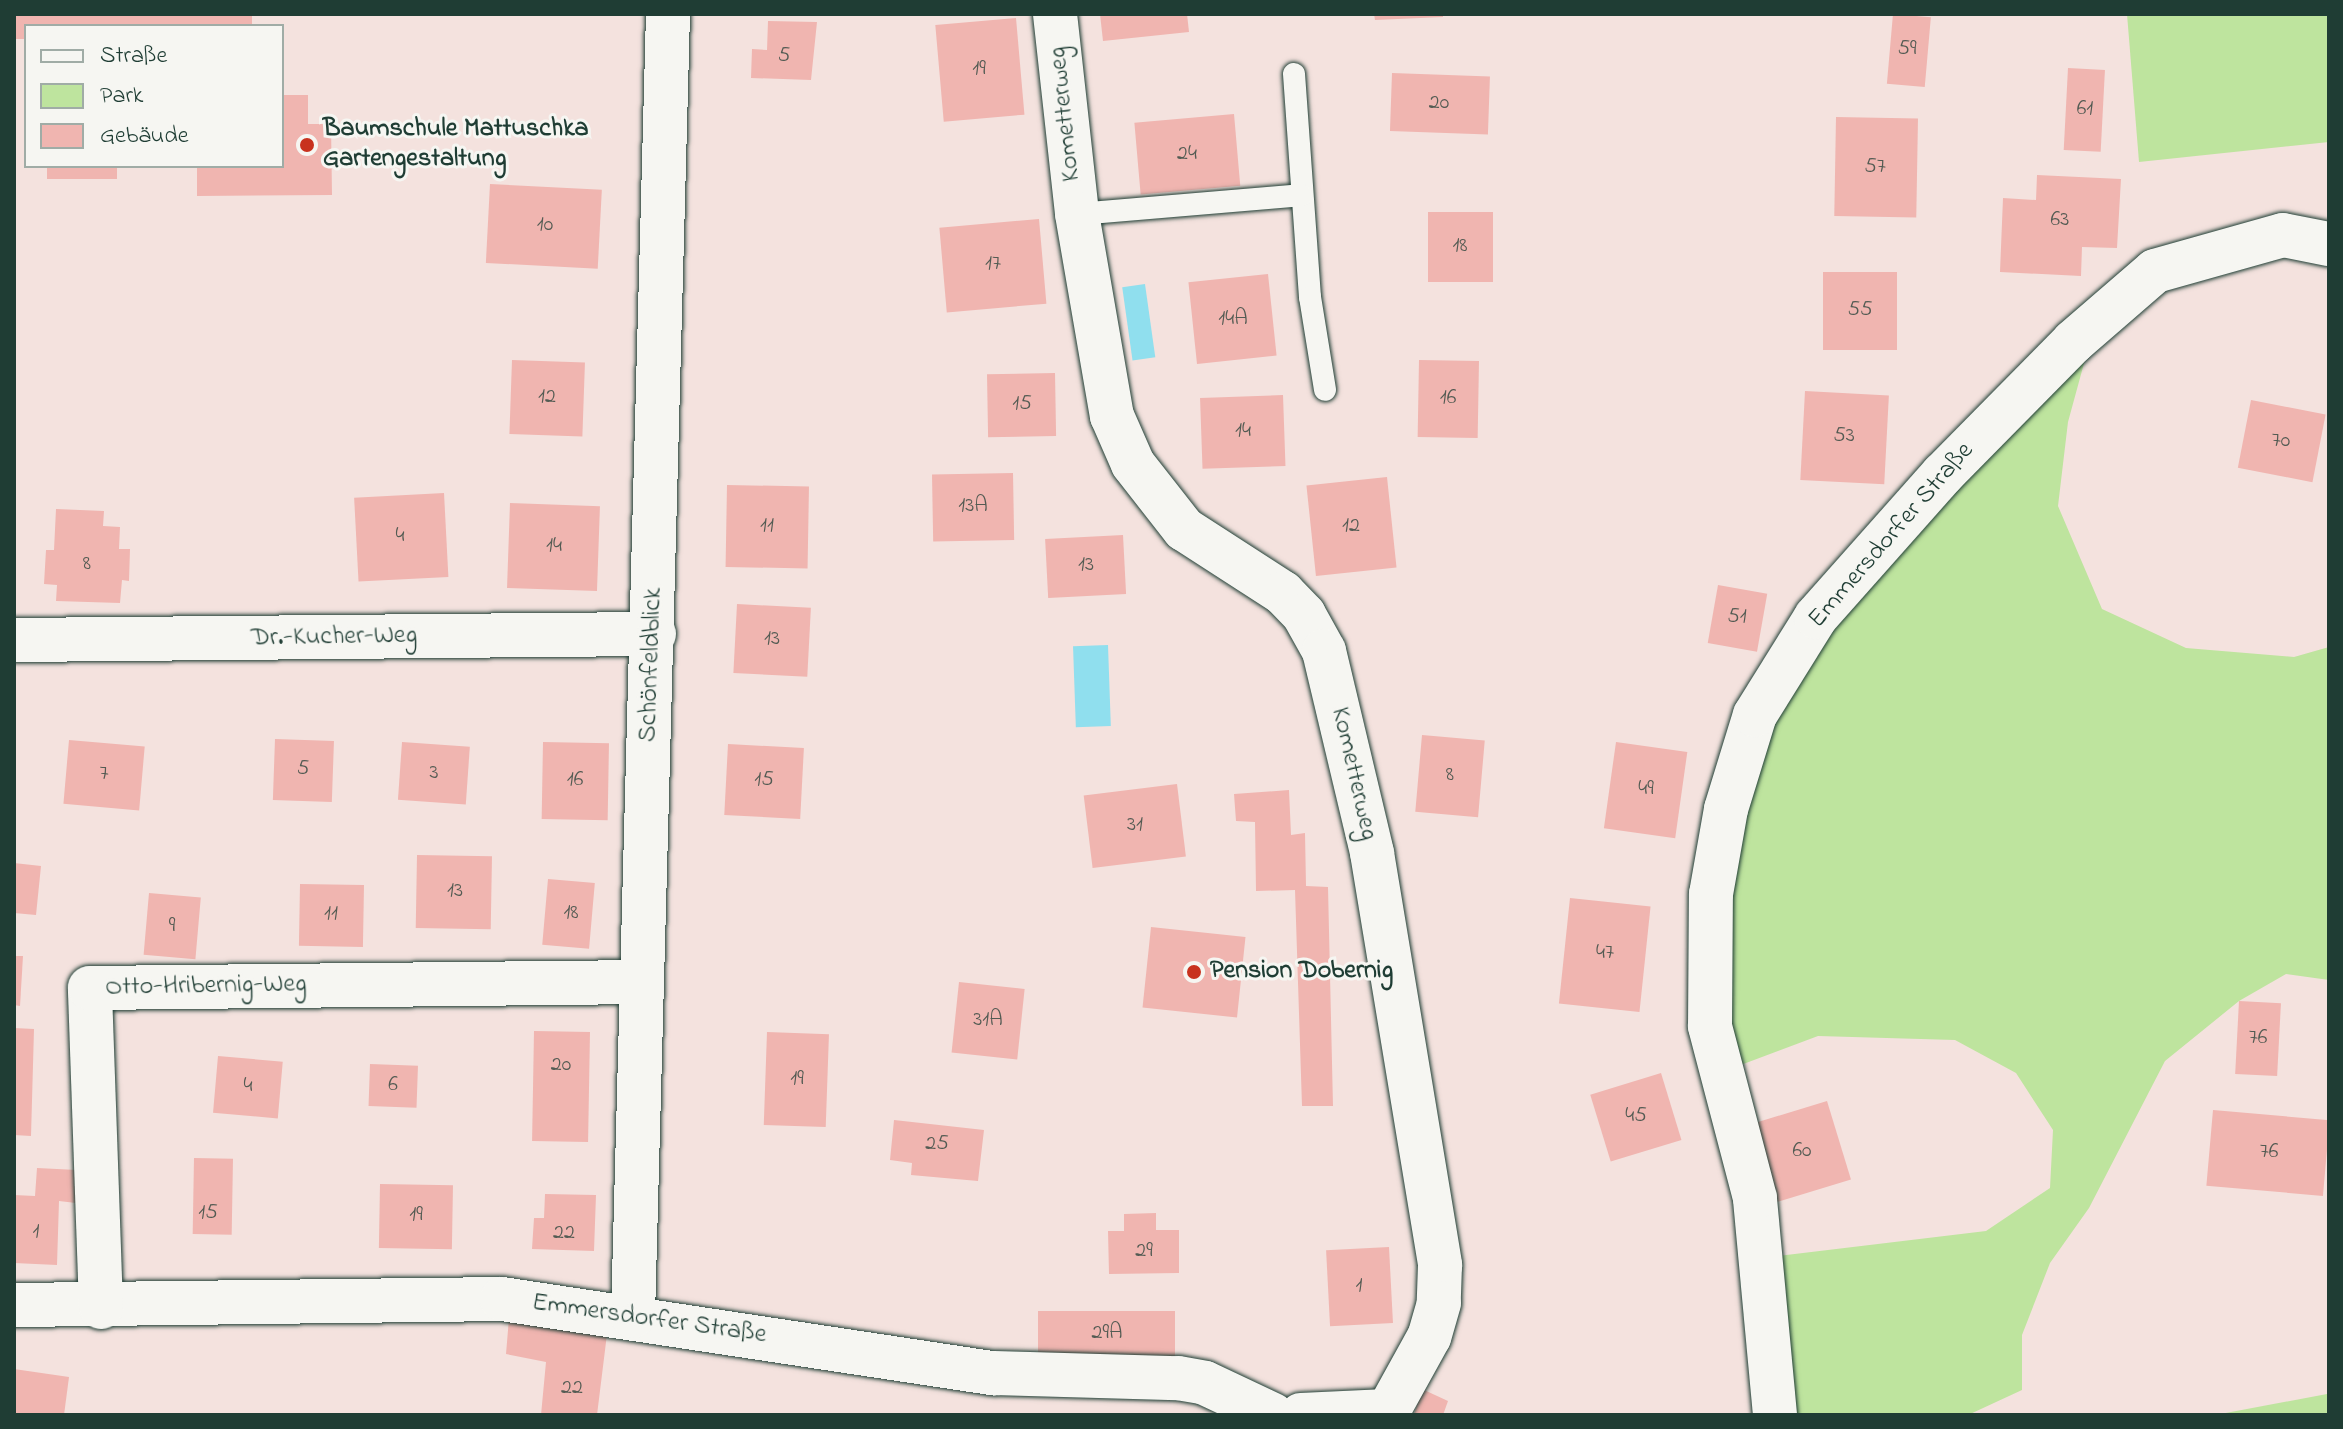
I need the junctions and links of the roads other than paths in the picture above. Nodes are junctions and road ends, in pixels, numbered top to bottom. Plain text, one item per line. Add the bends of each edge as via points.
1 (668, 14) edge
2 (1055, 14) edge
3 (1294, 74) dead end
4 (1301, 195) junction
5 (1077, 214) junction
6 (2329, 244) edge
7 (1325, 390) dead end
8 (654, 634) junction
9 (14, 640) edge
10 (641, 982) junction
11 (14, 1305) edge
12 (101, 1307) junction
13 (633, 1316) junction
14 (1386, 1413) edge
15 (1273, 1415) edge
16 (1301, 1415) edge
17 (1775, 1415) edge

1 - 8 street, Schönfeldblick
2 - 5 street, Kometterweg
3 - 4 lane
4 - 5 lane, Kometterweg
4 - 7 lane
5 - 14 street, Kometterweg via 1112,416 1133,464 1184,529 1283,593 1304,615 1324,651 1372,853 1440,1265 1439,1303 1429,1337
6 - 17 street, Emmersdorfer Straße via 2283,235 2155,271 2073,342 1943,474 1816,617 1755,715 1726,809 1711,894 1710,1026 1755,1198
8 - 9 street, Dr.-Kucher-Weg
8 - 10 street, Schönfeldblick
10 - 12 street, Otto-Hribernig-Weg via 90,988
10 - 13 street, Schönfeldblick
11 - 12 street, Emmersdorfer Straße
12 - 13 street, Emmersdorfer Straße via 502,1299
13 - 15 street, Emmersdorfer Straße via 994,1373 1178,1378 1205,1383
14 - 16 street, Kometterweg

